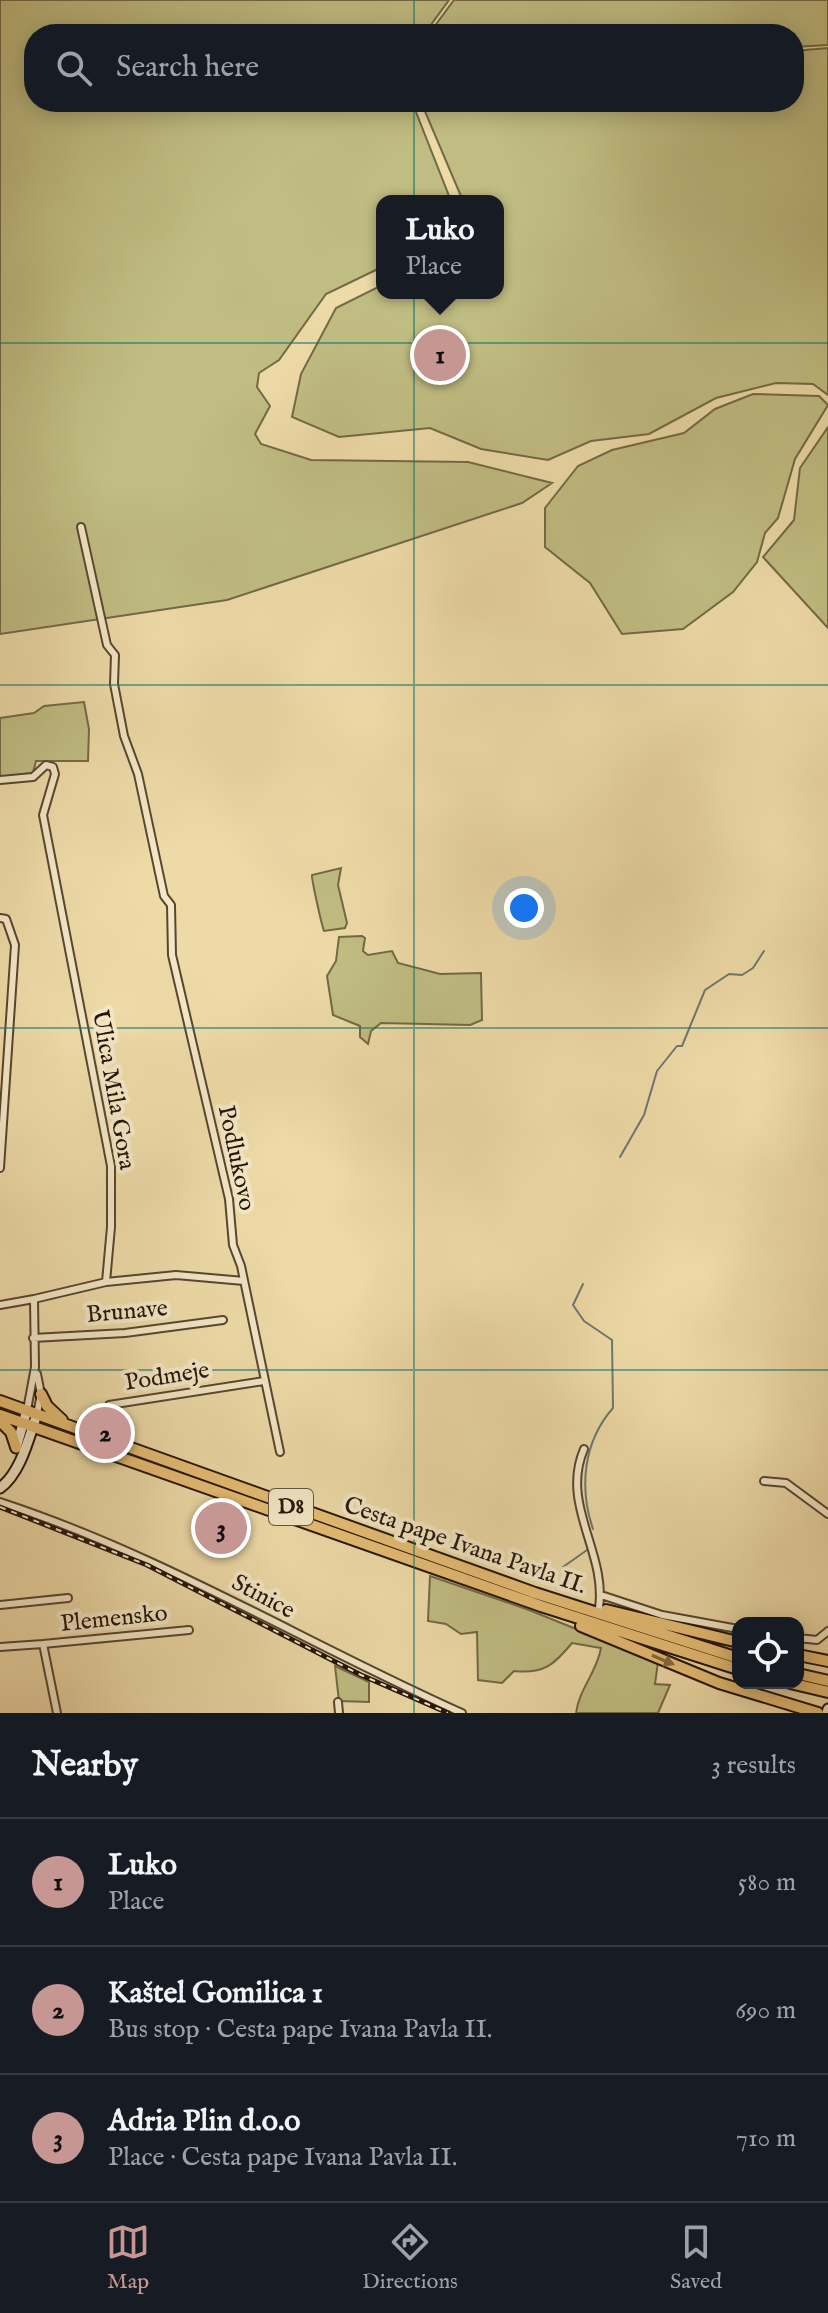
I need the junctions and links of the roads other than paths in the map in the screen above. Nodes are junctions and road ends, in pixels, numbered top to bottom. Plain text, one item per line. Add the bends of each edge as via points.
1 (81, 527) dead end
2 (0, 780) edge
3 (0, 918) edge
4 (0, 1168) edge
5 (244, 1281) junction
6 (106, 1282) junction
7 (34, 1299) junction
8 (0, 1305) edge
9 (223, 1320) dead end
10 (33, 1338) junction
11 (35, 1367) junction
12 (264, 1381) junction
13 (41, 1394) junction
14 (0, 1401) edge
15 (32, 1412) junction
16 (0, 1415) edge
17 (0, 1421) edge
18 (28, 1424) junction
19 (70, 1426) junction
20 (97, 1436) junction
21 (16, 1447) junction
22 (584, 1449) dead end
23 (280, 1452) dead end
24 (13, 1472) junction
25 (764, 1481) dead end
26 (0, 1488) edge
27 (0, 1502) edge
28 (828, 1514) edge
29 (535, 1593) junction
30 (601, 1595) junction
31 (68, 1598) dead end
32 (0, 1605) edge
33 (541, 1606) junction
34 (599, 1608) junction
35 (732, 1628) edge
36 (189, 1630) dead end
37 (828, 1631) edge
38 (804, 1639) edge
39 (732, 1641) edge
40 (43, 1644) junction
41 (0, 1647) edge
42 (732, 1656) edge
43 (804, 1656) edge
44 (828, 1661) edge
45 (732, 1667) edge
46 (804, 1677) edge
47 (828, 1681) edge
48 (804, 1683) edge
49 (814, 1683) junction
50 (828, 1692) edge
51 (338, 1702) dead end
52 (57, 1713) edge
53 (339, 1713) edge
54 (462, 1713) edge
55 (818, 1713) edge

1 - 5 street, Podlukovo via 107,645 115,655 114,684 124,736 138,774 164,896 171,905 172,955
2 - 6 street, Ulica Mila Gora via 33,777 46,765 55,774 43,815 111,1166
3 - 4 street via 12,928 15,945
5 - 6 street via 176,1275
5 - 12 street, Podlukovo
6 - 7 street
7 - 8 street
7 - 10 street
9 - 10 street, Brunave
10 - 11 street
11 - 13 street
11 - 15 street
12 - 20 street, Podmeje via 109,1405
12 - 23 street, Podlukovo
13 - 15 street
13 - 19 main road
14 - 15 main road, Cesta pape Ivana Pavla II. / D8
15 - 18 street
15 - 19 main road, Cesta pape Ivana Pavla II. / D8
16 - 18 main road, Cesta pape Ivana Pavla II. / D8
17 - 21 main road
18 - 21 street
18 - 24 street
18 - 33 main road, Cesta pape Ivana Pavla II. / D8
19 - 20 main road, Cesta pape Ivana Pavla II. / D8
20 - 29 main road, Cesta pape Ivana Pavla II. / D8
21 - 24 street
22 - 30 street via 578,1510 594,1550
24 - 26 street
25 - 28 street via 786,1483
27 - 54 street, Stinice via 45,1515 174,1569 326,1650
29 - 34 main road
29 - 42 main road, Cesta pape Ivana Pavla II. / D8
30 - 34 street
30 - 35 street via 662,1615
31 - 32 street
33 - 45 main road, Cesta pape Ivana Pavla II. / D8
33 -> 55 main road via 690,1672
34 - 39 main road
36 - 40 street, Plemensko
37 - 38 street via 817,1640
40 - 41 street, Plemensko
40 - 52 street, Plemensko
43 - 44 main road
46 - 49 main road
47 - 49 main road
48 - 49 main road
49 - 50 main road
51 - 53 street

